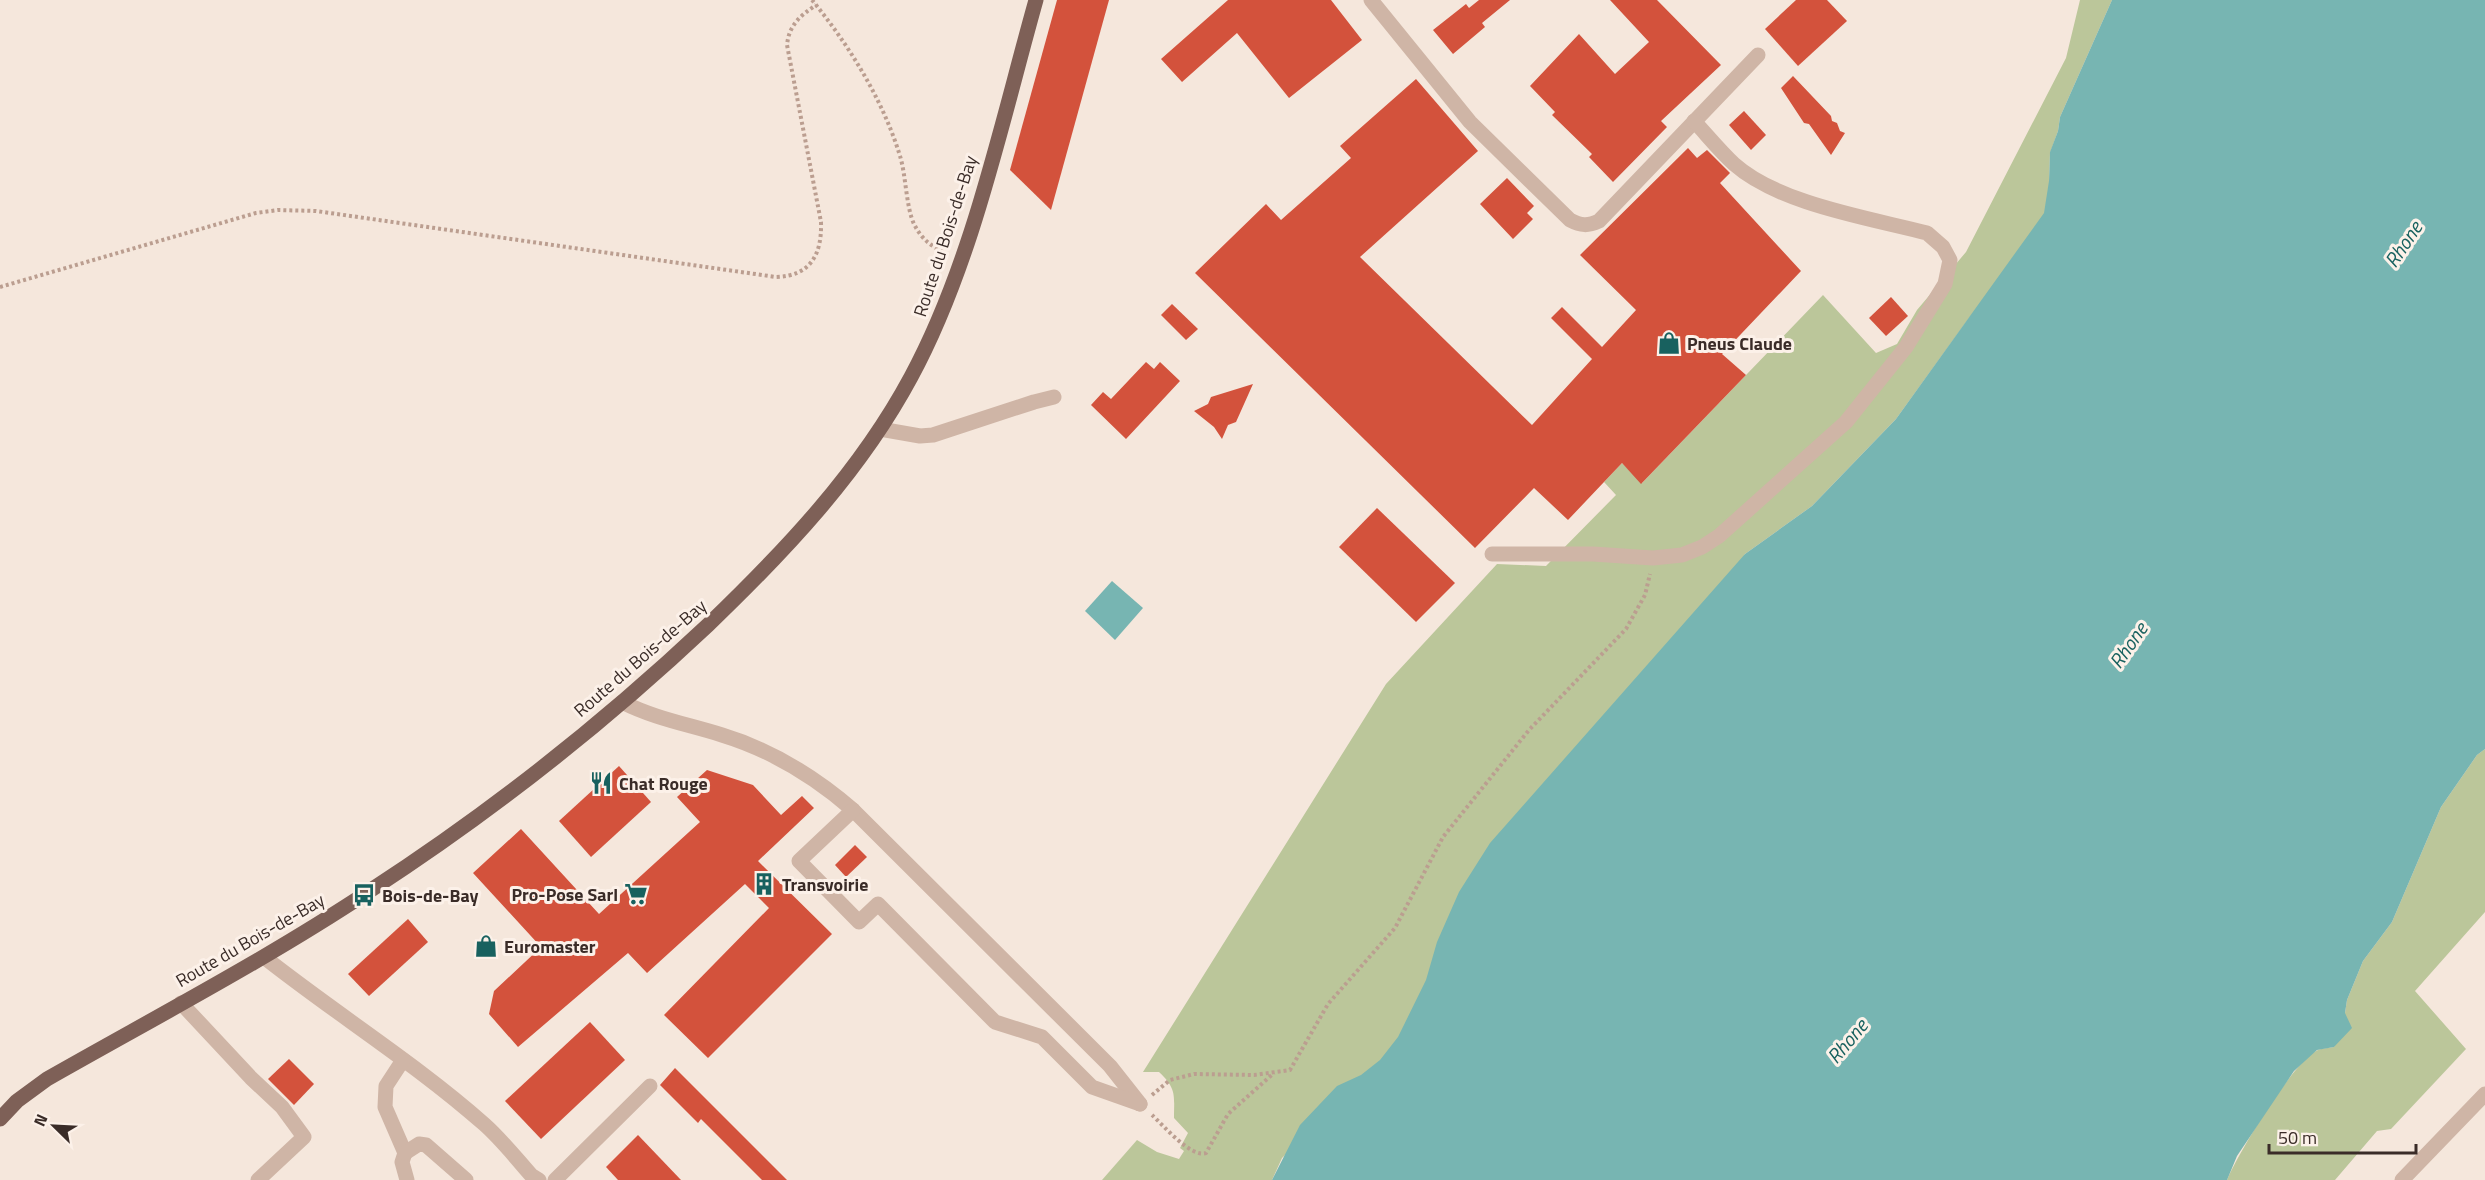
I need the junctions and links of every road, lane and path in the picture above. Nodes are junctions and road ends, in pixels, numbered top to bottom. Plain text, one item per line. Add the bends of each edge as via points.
1 (812, 0) edge
2 (1036, 0) edge
3 (1371, 0) edge
4 (816, 5) junction
5 (1758, 55) dead end
6 (1694, 121) junction
7 (962, 260) junction
8 (0, 287) edge
9 (1054, 397) dead end
10 (880, 429) junction
11 (1492, 554) dead end
12 (1653, 558) junction
13 (622, 702) junction
14 (853, 810) junction
15 (264, 957) junction
16 (181, 1003) junction
17 (403, 1060) junction
18 (1274, 1073) junction
19 (650, 1086) dead end
20 (2485, 1094) edge
21 (1140, 1104) junction
22 (0, 1119) edge
23 (405, 1152) junction
24 (258, 1180) edge
25 (407, 1180) edge
26 (465, 1180) edge
27 (539, 1180) edge
28 (555, 1180) edge
29 (2402, 1180) edge

1 - 4 path
2 - 7 main road, Route du Bois-de-Bay
3 - 6 street via 1470,122 1579,225 1599,221
4 - 7 path via 878,100 901,157 913,221 922,238 929,246
4 - 8 path via 794,23 787,45 822,235 812,261 789,277 316,211 278,210
5 - 6 street
6 - 12 street via 1735,165 1769,187 1797,199 1927,233 1943,247 1950,260 1940,294 1906,347 1846,422 1719,536 1683,555
7 - 10 main road, Route du Bois-de-Bay via 937,325
9 - 10 street via 933,435
10 - 13 main road, Route du Bois-de-Bay via 795,538 724,610
11 - 12 street
12 - 18 path via 1645,595 1626,629 1491,775 1443,837 1395,928 1328,1004 1290,1071
13 - 14 street via 648,715 744,742 816,779
13 - 15 main road, Route du Bois-de-Bay via 451,836
14 - 21 street via 1110,1066
14 - 21 street via 799,861 859,922 878,904 995,1022 1042,1037 1092,1087
15 - 16 main road, Route du Bois-de-Bay
15 - 17 street
16 - 22 main road, Route du Bois-de-Bay via 47,1079
16 - 24 street via 282,1107 303,1137
17 - 23 street via 391,1076 385,1107
17 - 27 street via 486,1126
18 - 21 path via 1181,1076
18 - 21 path via 1228,1114 1209,1152 1201,1155
19 - 28 street
20 - 29 street
23 - 25 street via 402,1162
23 - 26 street via 419,1144 426,1145

